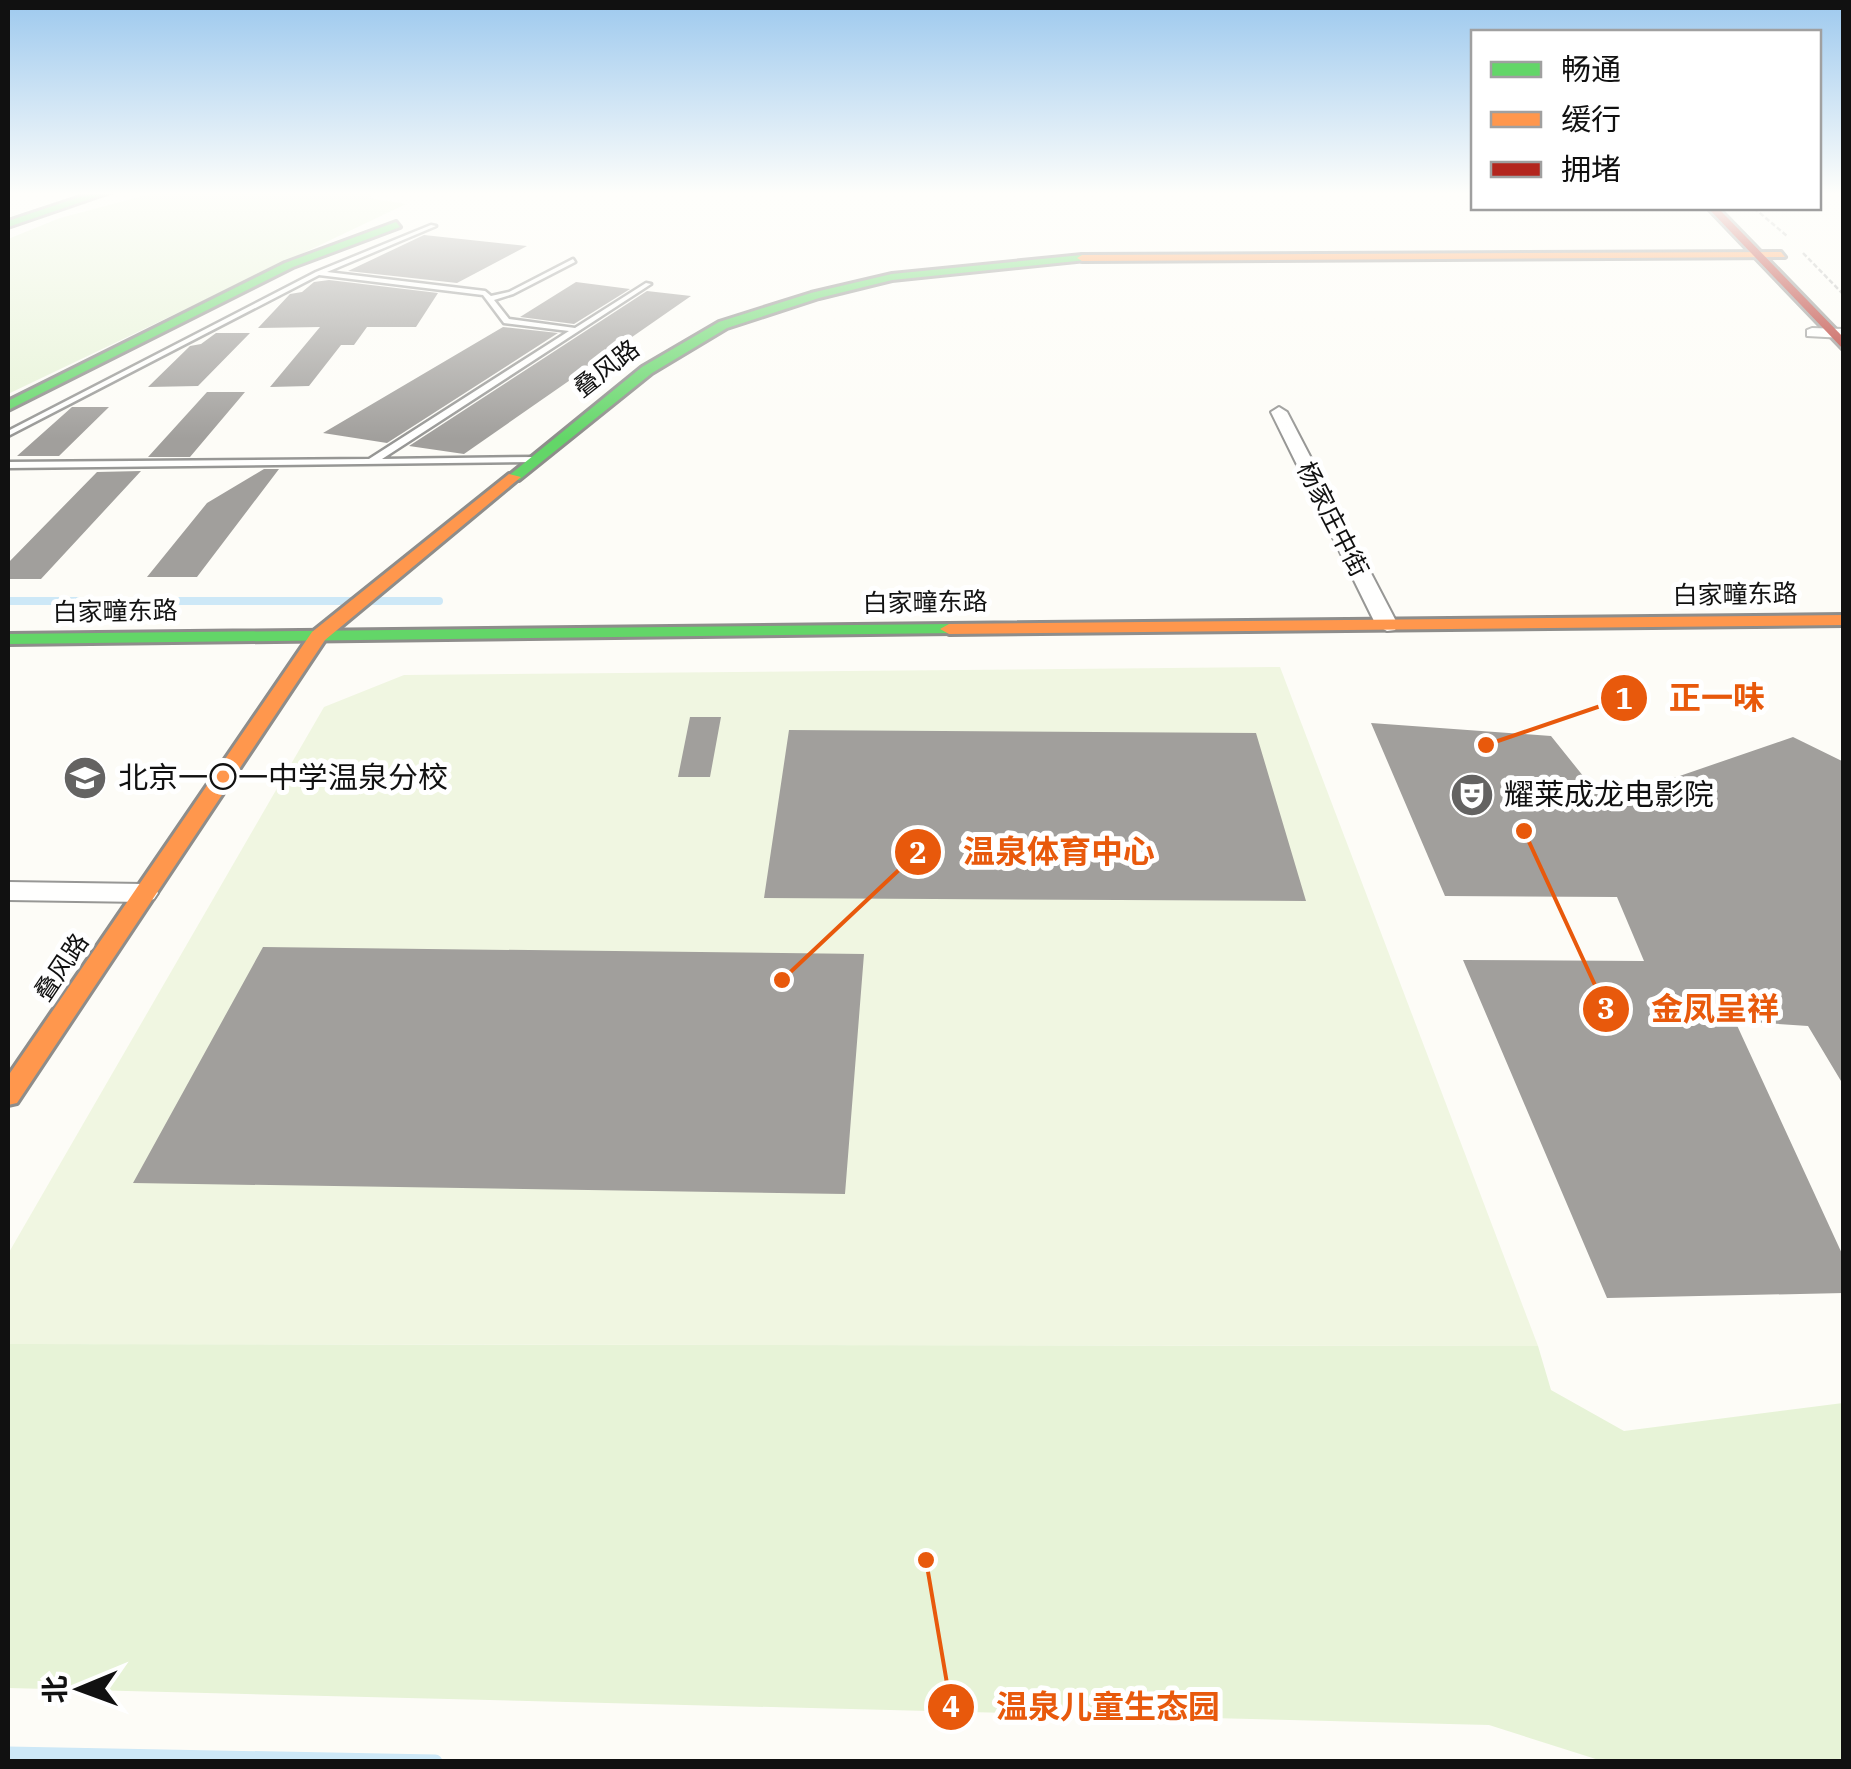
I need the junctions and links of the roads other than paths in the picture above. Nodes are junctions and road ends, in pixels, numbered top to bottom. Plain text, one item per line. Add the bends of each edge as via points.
1 (272, 274) edge
2 (317, 274) edge
3 (323, 274) edge
4 (547, 274) edge
5 (912, 274) edge
6 (1785, 274) edge
7 (648, 284) dead end
8 (490, 299) junction
9 (578, 330) junction
10 (1835, 334) edge
11 (8, 406) edge
12 (1279, 412) dead end
13 (8, 434) edge
14 (535, 460) junction
15 (372, 461) junction
16 (8, 465) edge
17 (1844, 620) edge
18 (1387, 625) junction
19 (318, 636) junction
20 (8, 640) edge
21 (8, 890) edge
22 (144, 893) junction
23 (8, 1096) edge

1 - 11 street
2 - 13 lane
3 - 8 lane via 473,291
4 - 8 lane
5 - 14 street, 叠风路 via 814,294 698,337
6 - 10 street
7 - 9 lane
8 - 9 lane via 507,321
9 - 15 lane
12 - 18 street, 杨家庄中街
14 - 15 lane
14 - 19 street, 叠风路
15 - 16 lane
17 - 18 street, 白家疃东路
18 - 19 street, 白家疃东路
19 - 20 street, 白家疃东路
19 - 22 street, 叠风路
21 - 22 street
22 - 23 street, 叠风路

